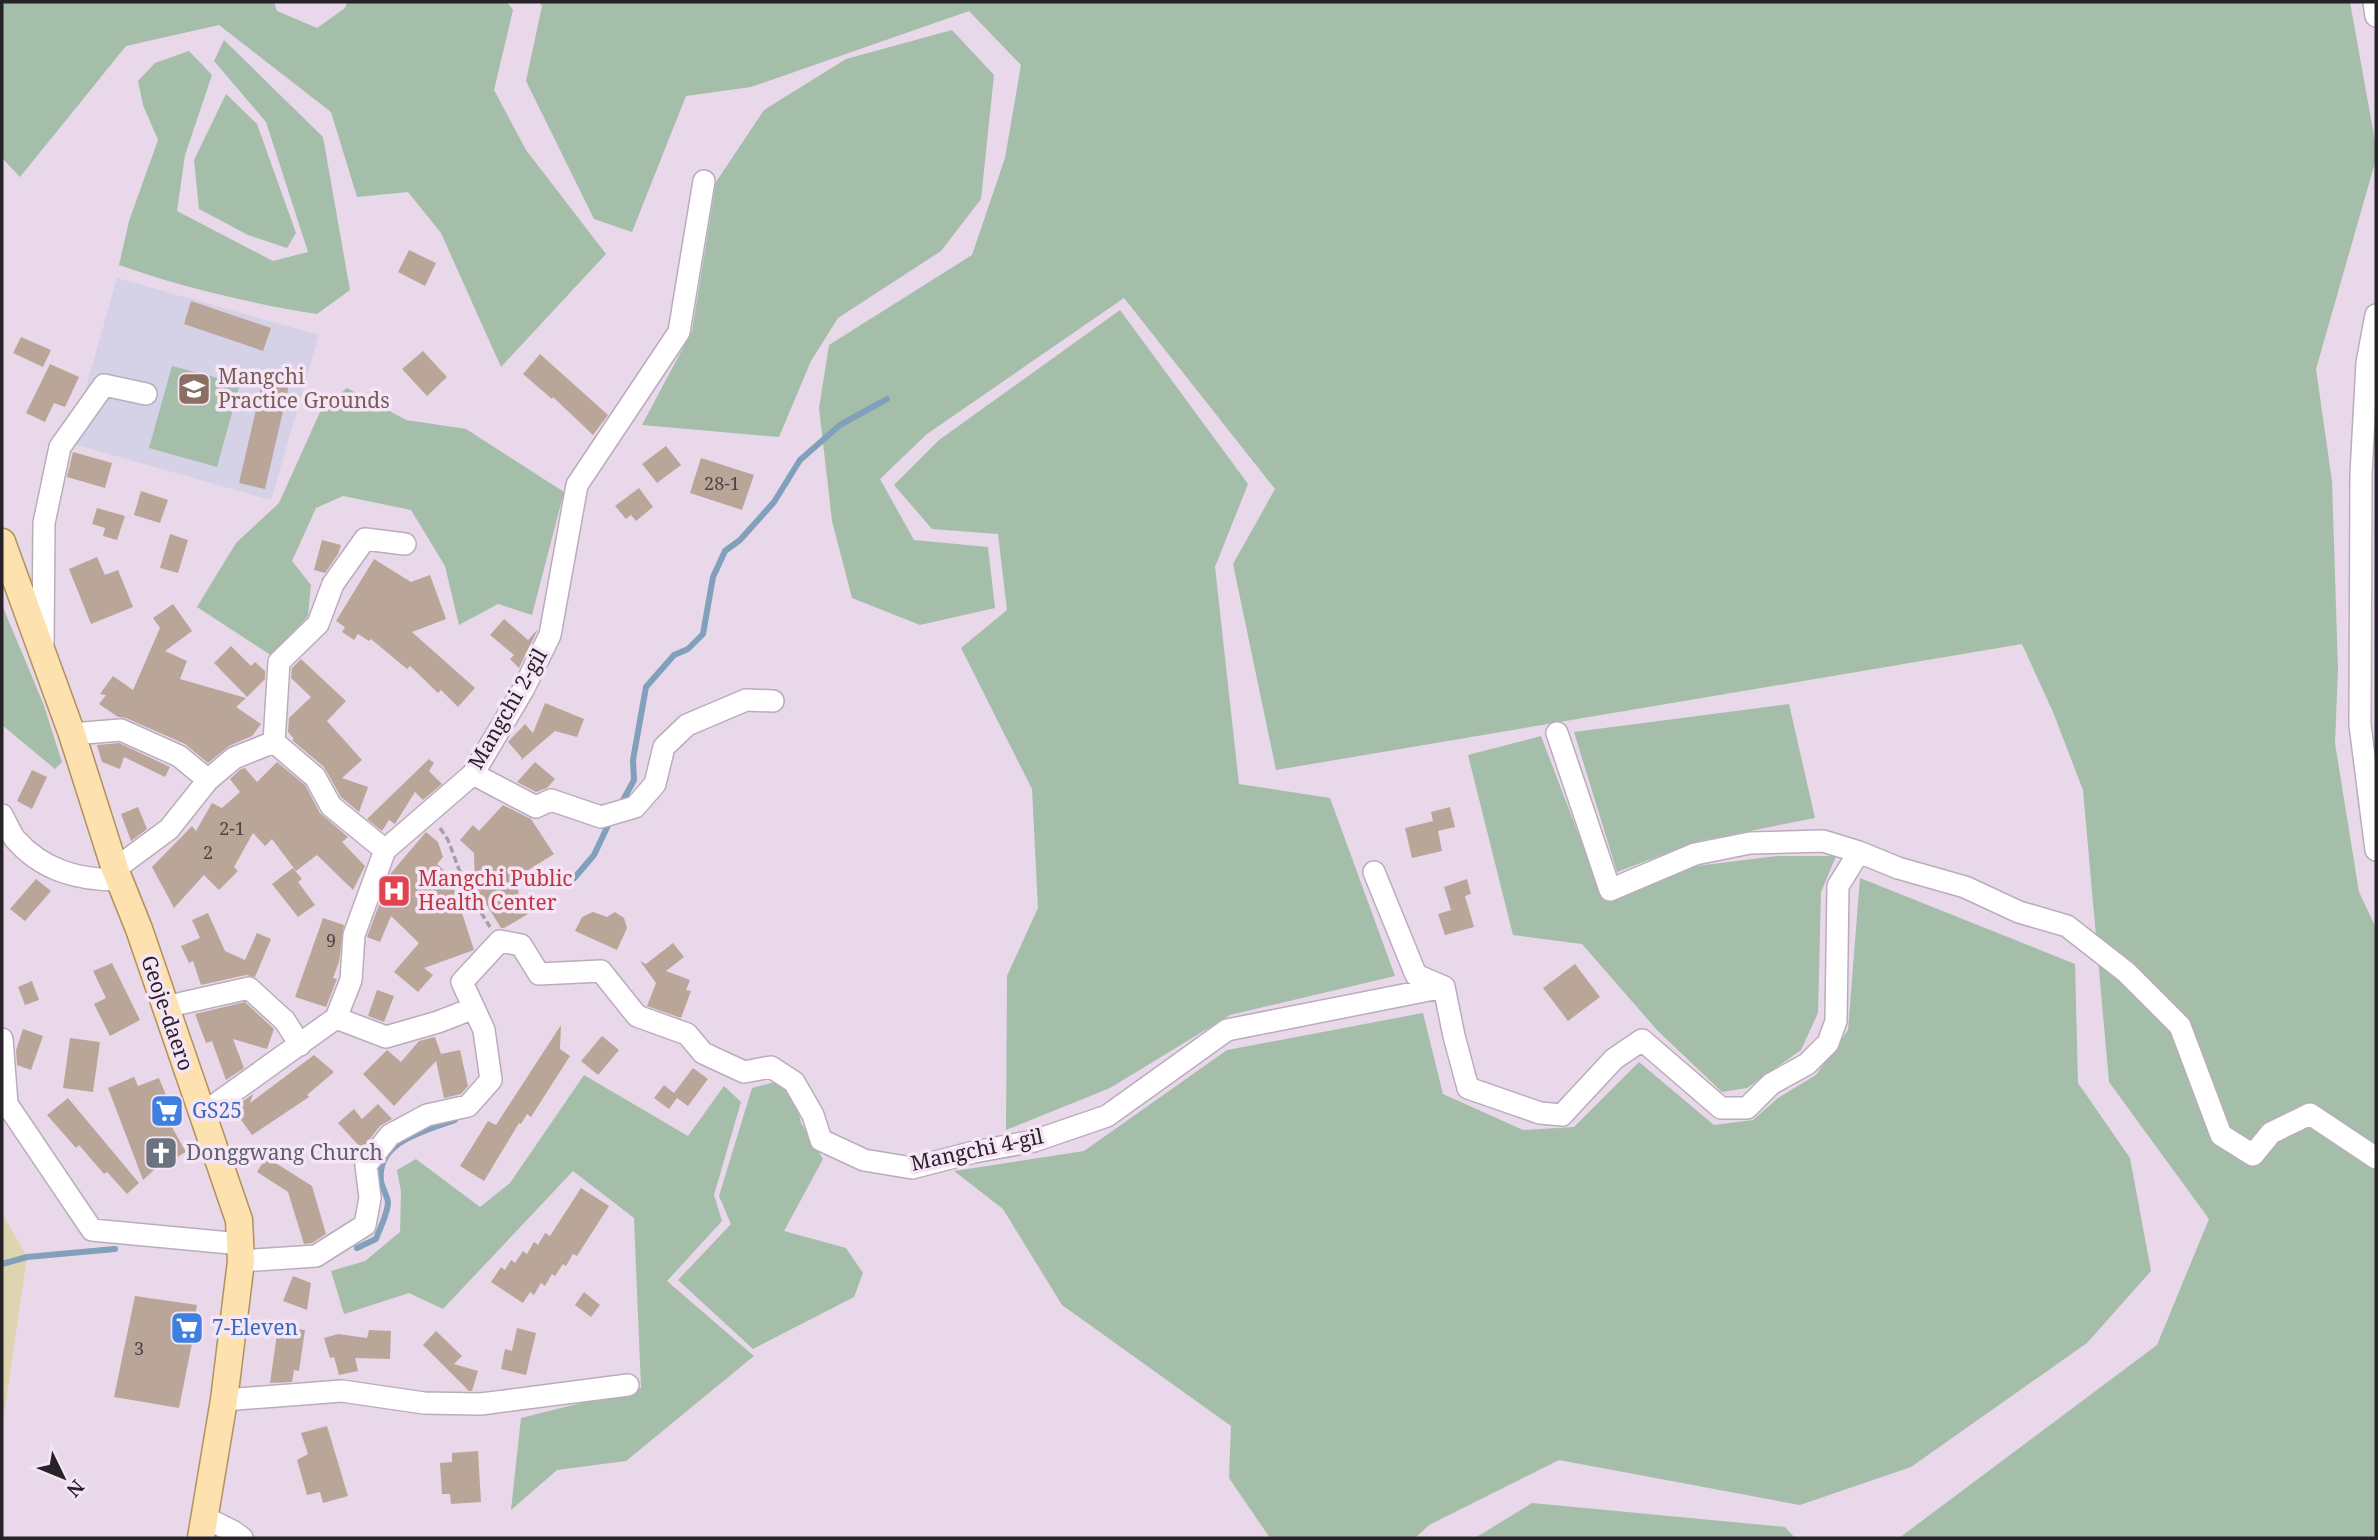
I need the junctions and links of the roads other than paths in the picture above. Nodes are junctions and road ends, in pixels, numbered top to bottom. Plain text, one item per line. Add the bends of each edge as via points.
1 (2374, 2) edge
2 (2376, 16) edge
3 (704, 181) dead end
4 (2376, 315) edge
5 (146, 394) dead end
6 (2, 542) edge
7 (405, 544) dead end
8 (43, 653) junction
9 (773, 701) dead end
10 (1557, 733) dead end
11 (72, 734) junction
12 (274, 742) junction
13 (473, 774) junction
14 (208, 780) junction
15 (2, 815) edge
16 (385, 850) junction
17 (2376, 850) edge
18 (1859, 852) junction
19 (1374, 872) dead end
20 (117, 874) junction
21 (1444, 988) junction
22 (165, 1007) junction
23 (474, 1008) junction
24 (336, 1018) junction
25 (2, 1039) edge
26 (300, 1045) junction
27 (202, 1114) junction
28 (2376, 1158) edge
29 (241, 1252) junction
30 (628, 1385) dead end
31 (224, 1400) junction
32 (202, 1528) edge
33 (242, 1538) edge

1 - 2 street
3 - 13 street, Mangchi 2-gil via 679,332 577,485 550,635
4 - 17 street via 2367,362 2361,474 2360,711
5 - 8 street via 104,385 60,447 44,523
6 - 8 main road, Geoje-daero
7 - 12 street via 365,539 333,584 318,624 279,662
8 - 11 main road, Geoje-daero
9 - 13 street via 746,700 687,725 664,747 655,784 635,807 601,817 551,800 536,807
10 - 18 street via 1610,890 1695,855 1750,843 1823,841
11 - 14 street via 121,730 179,757
11 - 20 main road, Geoje-daero
12 - 14 street via 234,758
12 - 16 street via 315,777 331,806
13 - 16 street, Mangchi 2-gil
14 - 20 street via 169,829
15 - 20 street via 15,838 49,867 91,880
16 - 24 street, Mangchi 2-gil via 354,935 351,979
18 - 21 street via 1838,886 1836,1021 1828,1043 1807,1064 1771,1084 1747,1108 1721,1108 1642,1040 1614,1059 1562,1115 1540,1113 1468,1088
18 - 28 street via 2067,926 2126,972 2180,1026 2221,1135 2253,1155 2271,1133 2310,1114
19 - 21 street via 1416,975
20 - 22 main road, Geoje-daero
21 - 23 street, Mangchi 4-gil via 1227,1030 1107,1116 1034,1141 912,1168 864,1160 821,1140 794,1082 771,1067 744,1072 702,1054 687,1034 637,1016 601,971 539,974 521,945 500,941 461,982
22 - 26 street via 248,988 285,1021
22 - 27 main road, Geoje-daero
23 - 24 street via 386,1037
23 - 29 street via 484,1030 491,1080 468,1106 427,1115 390,1135 366,1166 370,1198 365,1225 316,1256
24 - 26 street
25 - 29 street via 6,1104 92,1230
26 - 27 street
27 - 29 main road, Geoje-daero via 239,1220
29 - 31 main road, Geoje-daero
30 - 31 street via 481,1404 424,1404 342,1391
31 - 32 main road, Geoje-daero
32 - 33 street via 234,1532

